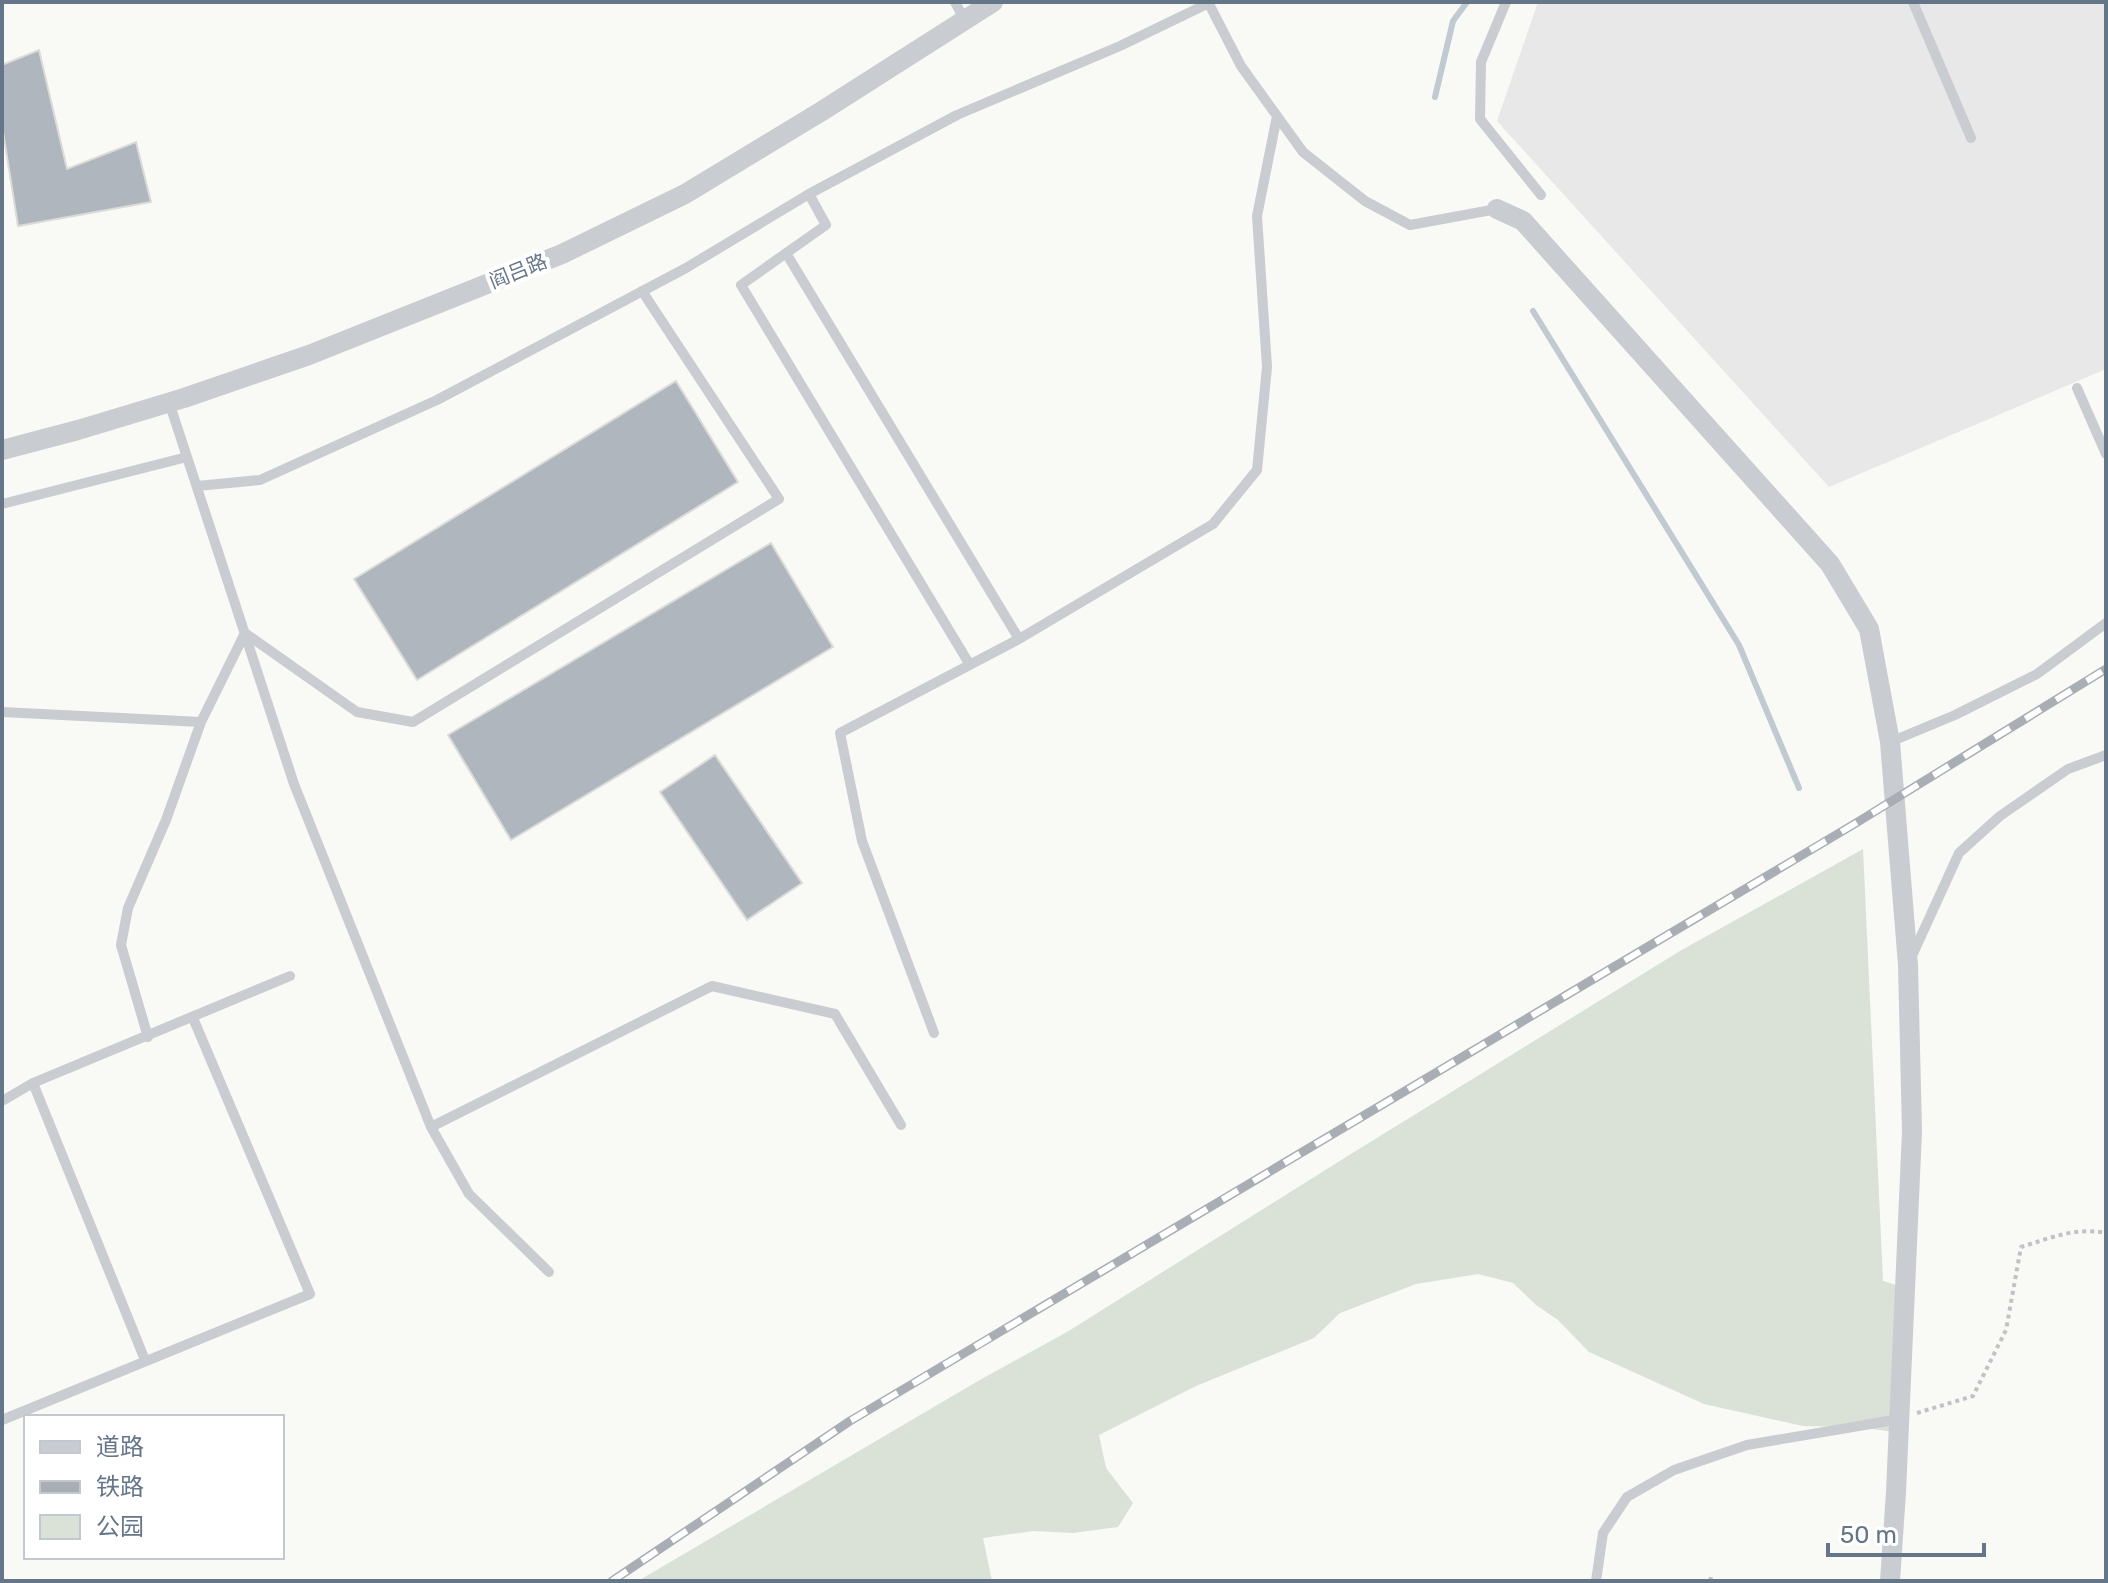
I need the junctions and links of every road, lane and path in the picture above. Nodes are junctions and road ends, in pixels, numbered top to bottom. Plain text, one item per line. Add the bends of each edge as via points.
1 (955, 2) edge
2 (993, 2) edge
3 (1208, 2) edge
4 (1506, 2) edge
5 (1913, 2) edge
6 (965, 21) junction
7 (1277, 116) junction
8 (1971, 138) dead end
9 (809, 194) junction
10 (1541, 195) dead end
11 (1497, 209) joint
12 (786, 253) junction
13 (642, 291) junction
14 (2077, 388) dead end
15 (169, 402) junction
16 (2, 450) edge
17 (2106, 454) edge
18 (187, 457) junction
19 (197, 486) junction
20 (2, 504) edge
21 (2106, 623) edge
22 (245, 633) junction
23 (1019, 639) junction
24 (970, 665) junction
25 (2, 712) edge
26 (201, 722) junction
27 (1890, 742) junction
28 (2106, 748) edge
29 (2106, 755) edge
30 (2094, 759) junction
31 (1908, 965) junction
32 (290, 976) dead end
33 (193, 1018) junction
34 (934, 1033) dead end
35 (148, 1037) junction
36 (33, 1083) junction
37 (2, 1101) edge
38 (901, 1125) dead end
39 (431, 1127) junction
40 (2106, 1233) edge
41 (549, 1272) dead end
42 (145, 1360) junction
43 (1900, 1419) junction
44 (2, 1420) edge
45 (1596, 1581) edge
46 (1890, 1581) edge

1 - 6 lane
2 - 6 street, 阎吕路
3 - 7 lane via 1241,66
3 - 9 lane via 957,115
4 - 10 lane via 1481,62 1480,119
5 - 8 lane
6 - 15 street, 阎吕路 via 685,194 562,254 309,355
7 - 11 lane via 1303,152 1365,201 1410,225
7 - 23 lane via 1257,216 1267,367 1257,470 1213,524
9 - 12 lane via 826,225
9 - 13 lane
11 - 27 street via 1523,221 1830,564 1869,629
12 - 23 lane
12 - 24 lane via 741,285
13 - 19 lane via 437,400 260,480
13 - 22 lane via 779,499 413,722 357,712
14 - 17 lane
15 - 16 street, 阎吕路
15 - 18 lane
18 - 19 lane
18 - 20 lane
19 - 22 lane
21 - 27 lane via 2037,674
22 - 26 lane
22 - 39 lane via 294,784
23 - 24 lane
24 - 34 lane via 840,733 862,841
25 - 26 lane
26 - 35 lane via 128,908 121,945
27 - 31 street
28 - 30 lane
29 - 30 lane
30 - 31 lane via 2068,769 2000,816 1959,853
31 - 43 street via 1912,1131
32 - 33 lane
33 - 35 lane
33 - 42 lane via 310,1294
35 - 36 lane
36 - 37 lane
36 - 42 lane
38 - 39 lane via 835,1014 712,986
39 - 41 lane via 469,1194
40 - 43 path via 2070,1231 2021,1247 2006,1330 1973,1396
42 - 44 lane
43 - 45 lane via 1747,1445 1674,1470 1627,1497 1603,1533
43 - 46 street

